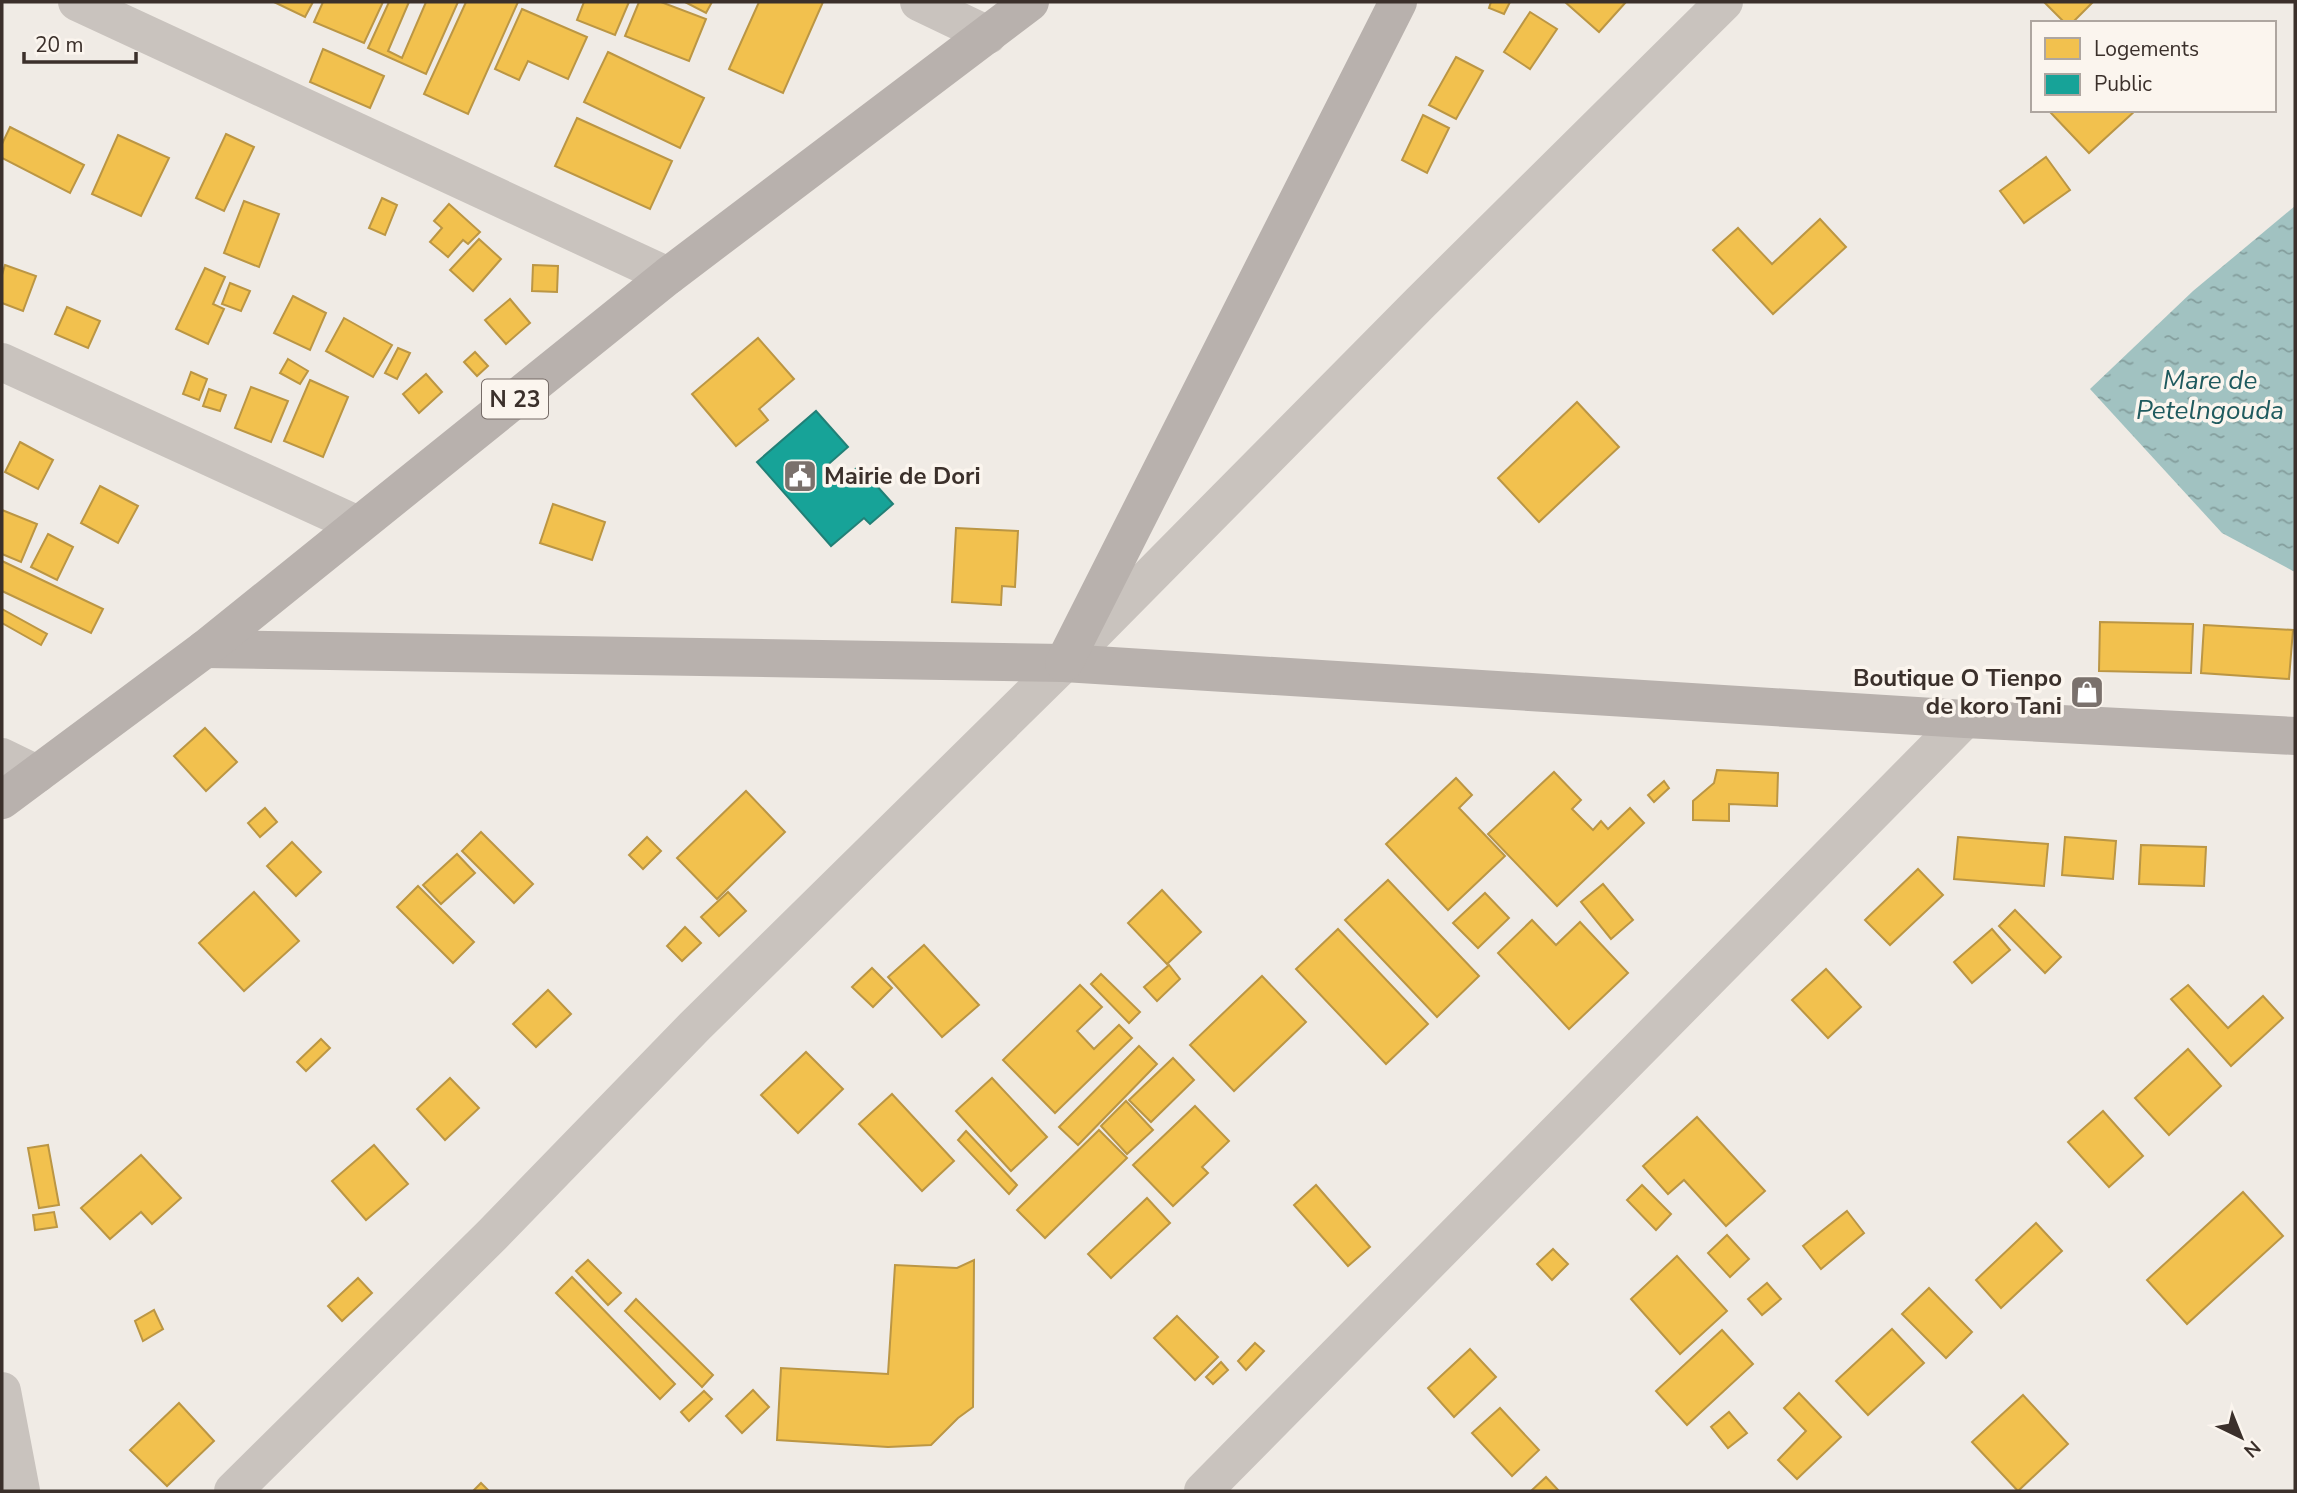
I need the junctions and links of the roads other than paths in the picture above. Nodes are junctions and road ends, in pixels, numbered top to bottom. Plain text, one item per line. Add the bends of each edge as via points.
1 (77, 2) edge
2 (919, 2) edge
3 (1031, 2) edge
4 (1398, 2) edge
5 (1724, 2) edge
6 (985, 18) edge
7 (668, 276) junction
8 (2, 362) edge
9 (358, 525) junction
10 (205, 649) junction
11 (1064, 663) junction
12 (1965, 719) junction
13 (2295, 736) edge
14 (2, 757) edge
15 (37, 774) junction
16 (2, 800) edge
17 (2, 1391) edge
18 (21, 1491) edge
19 (233, 1491) edge
20 (1203, 1491) edge

1 - 7 street
2 - 6 street
3 - 6 main road, N 23
4 - 11 main road
5 - 11 street
6 - 7 main road, N 23
7 - 9 main road, N 23
8 - 9 street
9 - 10 main road, N 23
10 - 11 main road
10 - 15 main road, N 23
11 - 12 main road
11 - 19 street
12 - 13 main road
12 - 20 street
14 - 15 street
15 - 16 main road, N 23
17 - 18 street

